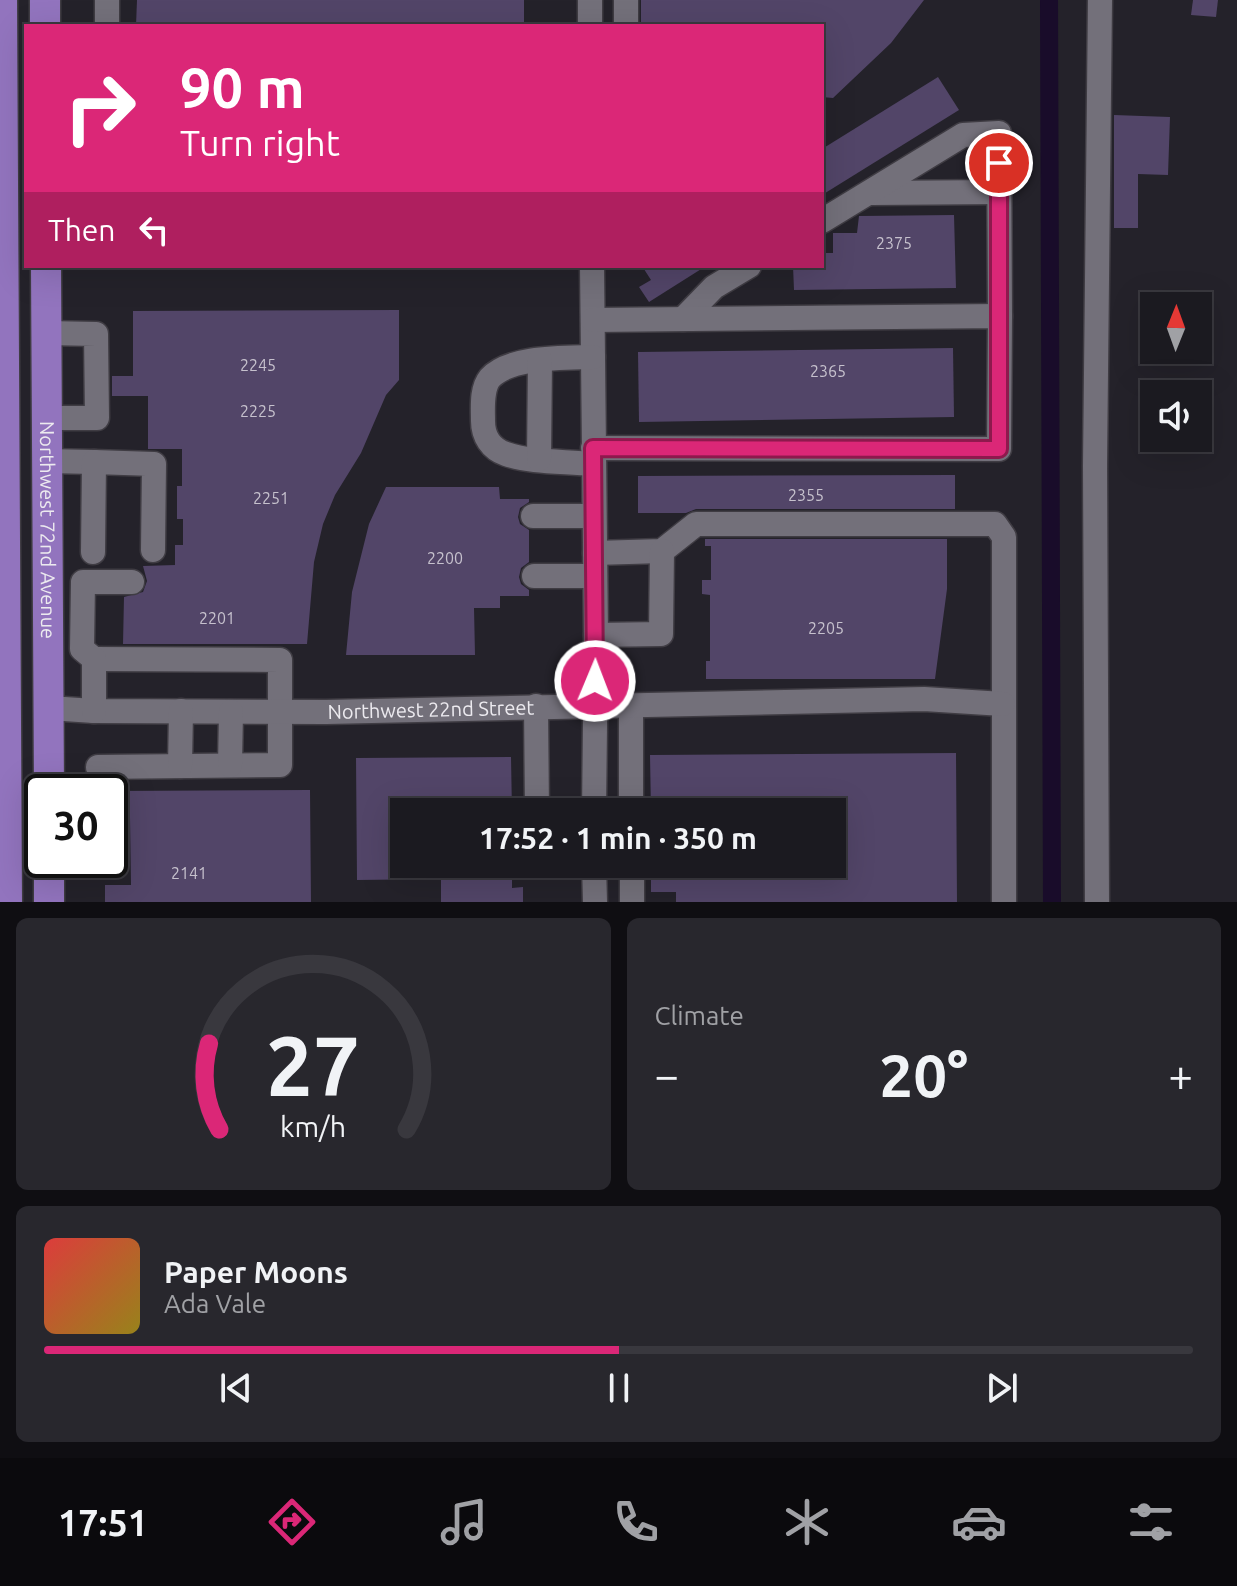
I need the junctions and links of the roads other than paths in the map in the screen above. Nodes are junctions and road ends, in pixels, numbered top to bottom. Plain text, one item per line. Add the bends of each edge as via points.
1 (2, 0) edge
2 (45, 0) edge
3 (107, 0) edge
4 (590, 0) edge
5 (626, 0) edge
6 (1100, 0) edge
7 (45, 24) edge
8 (107, 24) edge
9 (590, 24) edge
10 (626, 24) edge
11 (10, 138) edge
12 (999, 192) junction
13 (868, 193) junction
14 (824, 220) edge
15 (46, 268) edge
16 (592, 268) edge
17 (746, 268) edge
18 (2, 311) edge
19 (1000, 316) junction
20 (683, 319) junction
21 (593, 320) junction
22 (47, 347) junction
23 (593, 357) junction
24 (540, 360) junction
25 (47, 418) junction
26 (593, 456) junction
27 (539, 459) junction
28 (47, 461) junction
29 (94, 462) junction
30 (533, 516) dead end
31 (594, 516) junction
32 (153, 550) dead end
33 (662, 551) junction
34 (93, 552) dead end
35 (595, 565) junction
36 (534, 576) dead end
37 (48, 582) junction
38 (83, 582) junction
39 (132, 582) dead end
40 (596, 635) junction
41 (94, 659) junction
42 (4, 704) edge
43 (1003, 704) junction
44 (595, 705) junction
45 (631, 705) junction
46 (536, 706) junction
47 (49, 708) junction
48 (94, 711) junction
49 (181, 711) junction
50 (231, 712) junction
51 (279, 712) junction
52 (230, 765) junction
53 (180, 766) junction
54 (98, 767) dead end
55 (49, 774) edge
56 (537, 798) edge
57 (594, 798) edge
58 (631, 798) edge
59 (49, 878) edge
60 (594, 878) edge
61 (632, 878) edge
62 (7, 902) edge
63 (49, 902) edge
64 (595, 902) edge
65 (632, 902) edge
66 (1004, 902) edge
67 (1097, 902) edge

1 - 11 main road, Northwest 72nd Avenue
2 - 7 main road
3 - 8 street
4 - 9 street
5 - 10 street
6 - 67 street
11 - 18 main road, Northwest 72nd Avenue
12 - 13 street
12 - 13 street via 999,133 963,135
12 - 19 street
13 - 14 street
15 - 22 main road, Northwest 72nd Avenue
16 - 21 street
17 - 20 street via 714,287
18 - 22 main road via 21,320
18 - 42 main road, Northwest 72nd Avenue
19 - 20 street
19 - 26 street via 999,449
20 - 21 street
21 - 23 street
22 - 25 main road, Northwest 72nd Avenue
22 - 25 street via 96,334 97,418
23 - 24 street
23 - 26 street
24 - 27 street
24 - 27 street via 505,369 490,379 482,400 483,429 491,445 505,454
25 - 28 main road, Northwest 72nd Avenue
26 - 27 street
26 - 31 street
28 - 29 street
28 - 37 main road, Northwest 72nd Avenue
29 - 32 street via 154,464
29 - 34 street
30 - 31 street
31 - 35 street
33 - 35 street
33 - 40 street via 661,634
33 - 43 street via 696,524 995,524 1004,537
35 - 36 street
35 - 40 street
37 - 38 street
37 - 47 main road, Northwest 72nd Avenue
38 - 39 street
38 - 41 street via 82,649
40 - 44 street
41 - 48 street
41 - 51 street via 280,660
42 - 47 main road
42 - 62 main road, Northwest 72nd Avenue
43 - 45 street, Northwest 22nd Street via 924,699
43 - 66 street
44 - 45 street, Northwest 22nd Street
44 - 46 street, Northwest 22nd Street
44 - 57 street
45 - 58 street
46 - 51 street, Northwest 22nd Street
46 - 56 street
47 - 48 street, Northwest 22nd Street
47 - 55 main road, Northwest 72nd Avenue
48 - 49 street, Northwest 22nd Street
49 - 50 street, Northwest 22nd Street
49 - 53 street
50 - 51 street, Northwest 22nd Street
50 - 52 street
51 - 52 street via 280,765
52 - 53 street
53 - 54 street
59 - 63 main road
60 - 64 street
61 - 65 street

